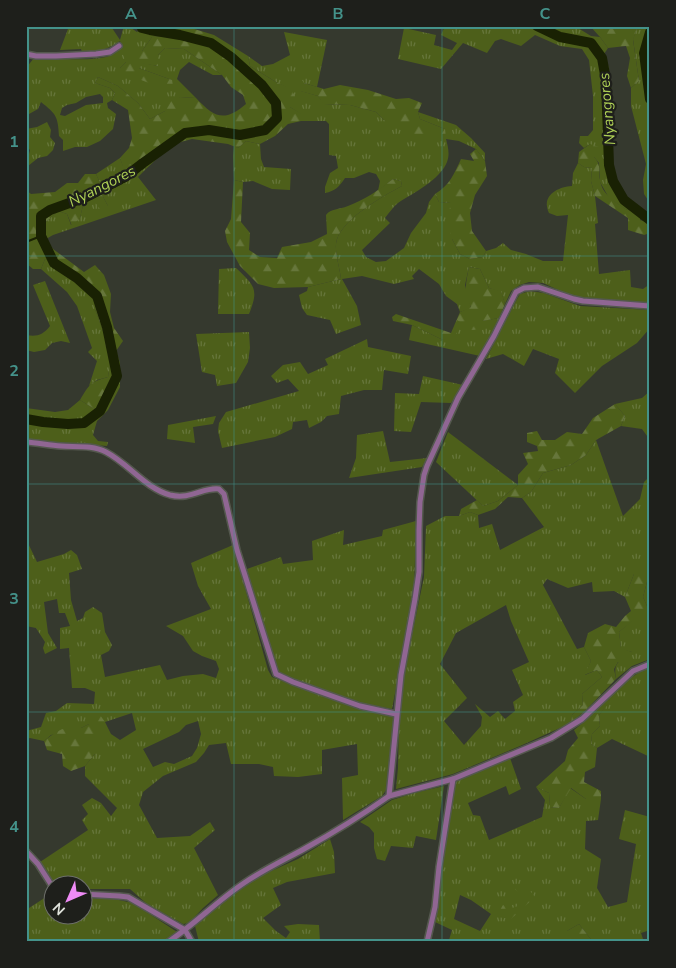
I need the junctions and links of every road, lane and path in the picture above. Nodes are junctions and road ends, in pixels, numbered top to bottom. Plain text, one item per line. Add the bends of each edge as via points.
1 (119, 46) dead end
2 (26, 54) edge
3 (650, 306) edge
4 (26, 442) edge
5 (650, 664) edge
6 (396, 714) junction
7 (453, 779) junction
8 (390, 796) junction
9 (26, 851) edge
10 (46, 876) edge
11 (92, 895) edge
12 (185, 930) junction
13 (168, 942) edge
14 (192, 942) edge
15 (427, 942) edge

1 - 2 street via 110,52 96,54
3 - 6 street via 574,299 538,287 516,292 458,398 424,475 416,599
4 - 6 street via 101,449 150,485 171,495 184,497 219,489 224,494 237,550 276,674 360,706
5 - 7 street via 633,671 567,729
6 - 8 street
7 - 8 street
7 - 15 street
8 - 12 street via 243,883
9 - 10 street
11 - 12 street via 128,897
12 - 13 street
12 - 14 street

